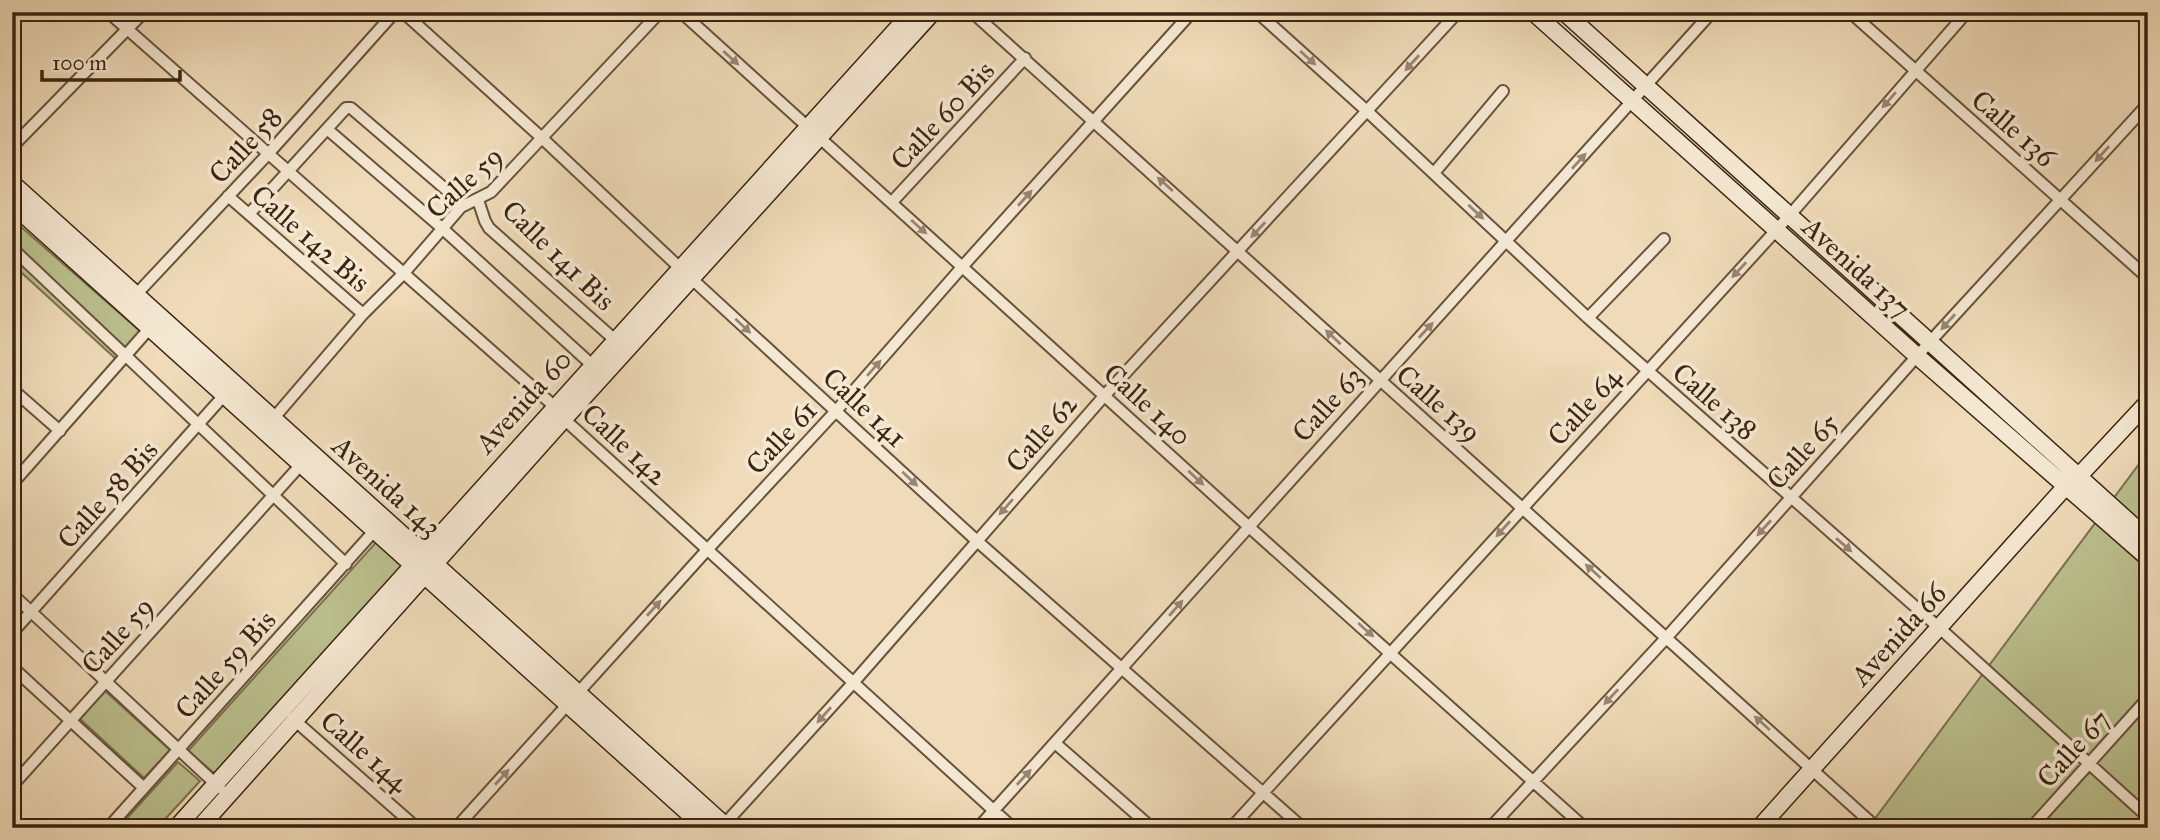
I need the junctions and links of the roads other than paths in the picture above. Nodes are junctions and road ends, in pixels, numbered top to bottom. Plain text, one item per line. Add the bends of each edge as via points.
1 (108, 12) edge
2 (144, 12) edge
3 (395, 12) edge
4 (403, 12) edge
5 (660, 12) edge
6 (681, 12) edge
7 (912, 12) edge
8 (933, 12) edge
9 (972, 12) edge
10 (1192, 12) edge
11 (1257, 12) edge
12 (1458, 12) edge
13 (1533, 12) edge
14 (1564, 12) edge
15 (1712, 12) edge
16 (1850, 12) edge
17 (1967, 12) edge
18 (2136, 12) edge
19 (2148, 22) edge
20 (128, 30) junction
21 (1025, 58) junction
22 (1914, 71) junction
23 (1646, 87) junction
24 (1503, 91) dead end
25 (1632, 101) junction
26 (2148, 104) edge
27 (1368, 112) junction
28 (1094, 120) junction
29 (807, 127) junction
30 (327, 129) junction
31 (543, 139) junction
32 (820, 139) junction
33 (12, 146) edge
34 (268, 154) junction
35 (289, 172) junction
36 (1434, 173) junction
37 (12, 183) edge
38 (229, 196) junction
39 (478, 200) junction
40 (2061, 200) junction
41 (892, 202) junction
42 (461, 207) junction
43 (15, 212) edge
44 (248, 214) junction
45 (1790, 215) junction
46 (443, 229) junction
47 (1776, 230) junction
48 (1664, 239) dead end
49 (1508, 242) junction
50 (12, 244) edge
51 (1239, 251) junction
52 (963, 266) junction
53 (680, 268) junction
54 (404, 273) junction
55 (2148, 278) edge
56 (692, 279) junction
57 (130, 301) junction
58 (363, 314) junction
59 (1588, 318) junction
60 (149, 329) junction
61 (615, 340) junction
62 (1931, 342) junction
63 (1917, 356) junction
64 (125, 357) junction
65 (592, 365) junction
66 (1646, 370) junction
67 (1379, 380) junction
68 (12, 389) edge
69 (229, 390) junction
70 (1105, 395) junction
71 (2148, 402) edge
72 (836, 411) junction
73 (559, 413) junction
74 (273, 419) junction
75 (199, 426) junction
76 (60, 431) junction
77 (307, 458) junction
78 (12, 484) edge
79 (2072, 485) junction
80 (274, 497) junction
81 (1791, 498) junction
82 (1523, 507) junction
83 (1248, 526) junction
84 (375, 530) junction
85 (2148, 539) edge
86 (977, 541) junction
87 (706, 551) junction
88 (2148, 558) edge
89 (346, 564) junction
90 (423, 564) junction
91 (12, 594) edge
92 (32, 611) junction
93 (1942, 630) junction
94 (12, 633) edge
95 (1667, 637) junction
96 (1392, 653) junction
97 (12, 667) edge
98 (1122, 670) junction
99 (106, 680) junction
100 (853, 683) junction
101 (573, 697) junction
102 (2148, 698) edge
103 (288, 715) junction
104 (71, 720) junction
105 (1055, 743) junction
106 (178, 751) junction
107 (2089, 764) junction
108 (1816, 771) junction
109 (1533, 781) junction
110 (12, 786) edge
111 (144, 788) junction
112 (222, 789) junction
113 (1264, 792) junction
114 (994, 810) junction
115 (2148, 817) edge
116 (724, 827) edge
117 (108, 828) edge
118 (176, 828) edge
119 (199, 828) edge
120 (417, 828) edge
121 (456, 828) edge
122 (705, 828) edge
123 (978, 828) edge
124 (1013, 828) edge
125 (1152, 828) edge
126 (1231, 828) edge
127 (1303, 828) edge
128 (1490, 828) edge
129 (1585, 828) edge
130 (1759, 828) edge
131 (1770, 828) edge
132 (1877, 828) edge
133 (2031, 828) edge

1 - 20 street, Calle 142
2 - 20 street
3 - 34 street, Calle 58
4 - 31 street, Calle 141
5 - 31 street, Calle 59
6 -> 29 street, Calle 140
7 - 29 main road, Avenida 60
8 - 32 main road, Avenida 60
9 - 21 street, Calle 139
10 - 28 street, Calle 61
11 -> 27 street, Calle 138
12 -> 27 street, Calle 62
13 - 25 main road, Avenida 137
14 - 23 main road, Avenida 137
15 - 23 street, Calle 63
16 - 22 street, Calle 136
17 - 22 street, Calle 64
18 - 19 street
20 - 33 street
20 - 34 street, Calle 142
21 - 28 street, Calle 139
21 - 41 street, Calle 60 Bis
22 - 40 street, Calle 136
22 -> 45 street, Calle 64
23 - 25 street, Calle 63
23 - 45 main road, Avenida 137
24 - 36 street
25 - 47 main road, Avenida 137
49 -> 25 street, Calle 63
26 -> 40 street, Calle 65
27 - 36 street, Calle 138
27 -> 51 street, Calle 62
51 -> 28 street, Calle 139
52 -> 28 street, Calle 61
29 - 32 street, Calle 140
29 - 53 main road, Avenida 60
30 - 35 street
30 - 42 street, Calle 141 Bis via 351,108
30 - 46 street
31 - 39 street, Calle 59
31 - 53 street, Calle 141
32 - 41 street, Calle 140
32 - 56 main road, Avenida 60
34 - 35 street, Calle 142
34 - 38 street, Calle 58
35 - 44 street
35 - 54 street, Calle 142
36 -> 49 street, Calle 138
37 - 57 main road, Avenida 143
38 - 44 street, Calle 142 Bis
38 - 57 street, Calle 58
39 - 42 street, Calle 59
39 - 61 street, Calle 141 Bis via 489,228
40 - 55 street, Calle 136
40 -> 62 street, Calle 65
41 -> 52 street, Calle 140
42 - 46 street, Calle 59
43 - 57 main road, Avenida 143
44 - 58 street, Calle 142 Bis
45 - 47 street, Calle 64
45 - 62 main road, Avenida 137
46 - 54 street, Calle 59
46 - 65 street
47 - 63 main road, Avenida 137
47 -> 66 street, Calle 64
48 - 59 street
49 - 59 street, Calle 138
67 -> 49 street, Calle 63
50 - 64 street
67 -> 51 street, Calle 139
51 - 70 street, Calle 62
52 - 70 street, Calle 140
72 -> 52 street, Calle 61
53 - 56 street, Calle 141
53 - 61 main road, Avenida 60
54 - 58 street, Calle 59
54 - 73 street, Calle 142
56 -> 72 street, Calle 141
56 - 73 main road, Avenida 60
57 - 60 main road, Avenida 143
57 - 69 main road, Avenida 143
58 - 74 street, Calle 59
59 - 66 street, Calle 138
60 - 64 street
60 - 69 main road, Avenida 143
61 - 65 main road, Avenida 60
62 - 63 street, Calle 65
62 - 79 main road, Avenida 137
63 - 79 main road, Avenida 137
63 - 81 street, Calle 65
64 - 75 street
64 - 76 street
65 - 73 main road, Avenida 60
66 - 81 street, Calle 138
66 - 82 street, Calle 64
67 - 82 street, Calle 139
67 - 83 street, Calle 63
68 - 76 street
69 - 74 main road, Avenida 143
69 - 75 street, Calle 58 Bis
69 - 77 main road, Avenida 143
70 -> 83 street, Calle 140
70 -> 86 street, Calle 62
71 - 79 main road, Avenida 66
72 -> 86 street, Calle 141
72 - 87 street, Calle 61
73 - 87 street, Calle 142
73 - 90 main road, Avenida 60
74 - 77 main road, Avenida 143
75 - 80 street
75 - 92 street, Calle 58 Bis
76 - 78 street
77 - 80 street, Calle 59
77 - 84 main road, Avenida 143
77 - 90 main road, Avenida 143
79 - 85 main road, Avenida 137
79 - 88 main road, Avenida 137
79 - 93 main road, Avenida 66
80 - 89 street
80 - 99 street, Calle 59
81 -> 93 street, Calle 138
81 -> 95 street, Calle 65
95 -> 82 street, Calle 139
82 -> 96 street, Calle 64
83 -> 96 street, Calle 140
98 -> 83 street, Calle 63
84 - 89 street, Calle 59 Bis
84 - 90 main road, Avenida 143
86 - 98 street, Calle 141
86 - 100 street, Calle 62
87 - 100 street, Calle 142
101 -> 87 street, Calle 61
89 - 106 street, Calle 59 Bis
90 - 101 main road, Avenida 143
90 - 103 main road, Avenida 60
91 - 92 street
92 - 94 street, Calle 58 Bis
92 - 99 street
93 - 107 street, Calle 138
93 - 108 main road, Avenida 66
108 -> 95 street, Calle 139
95 -> 109 street, Calle 65
96 - 109 street, Calle 140
96 - 113 street, Calle 64
97 - 104 street
98 - 105 street, Calle 63
98 - 113 street, Calle 141
99 - 104 street, Calle 59
99 - 106 street
100 - 114 street, Calle 142
100 -> 116 street, Calle 62
101 - 116 main road, Avenida 143
121 -> 101 street, Calle 61
101 - 122 main road, Avenida 143
102 - 107 street, Calle 67
103 - 112 main road, Avenida 60
103 - 120 street, Calle 144
104 - 110 street, Calle 59
104 - 111 street
114 -> 105 street, Calle 63
105 - 125 street
106 - 111 street, Calle 59 Bis
106 - 112 street
107 - 115 street, Calle 138
107 - 133 street, Calle 67
108 - 130 main road, Avenida 66
108 - 131 main road, Avenida 66
108 - 132 street, Calle 139
109 - 128 street, Calle 65
109 - 129 street, Calle 140
111 - 117 street, Calle 59 Bis
112 - 118 main road, Avenida 60
112 - 119 main road, Avenida 60
113 - 126 street, Calle 64
113 - 127 street, Calle 141
114 - 123 street, Calle 63
114 - 124 street, Calle 142

